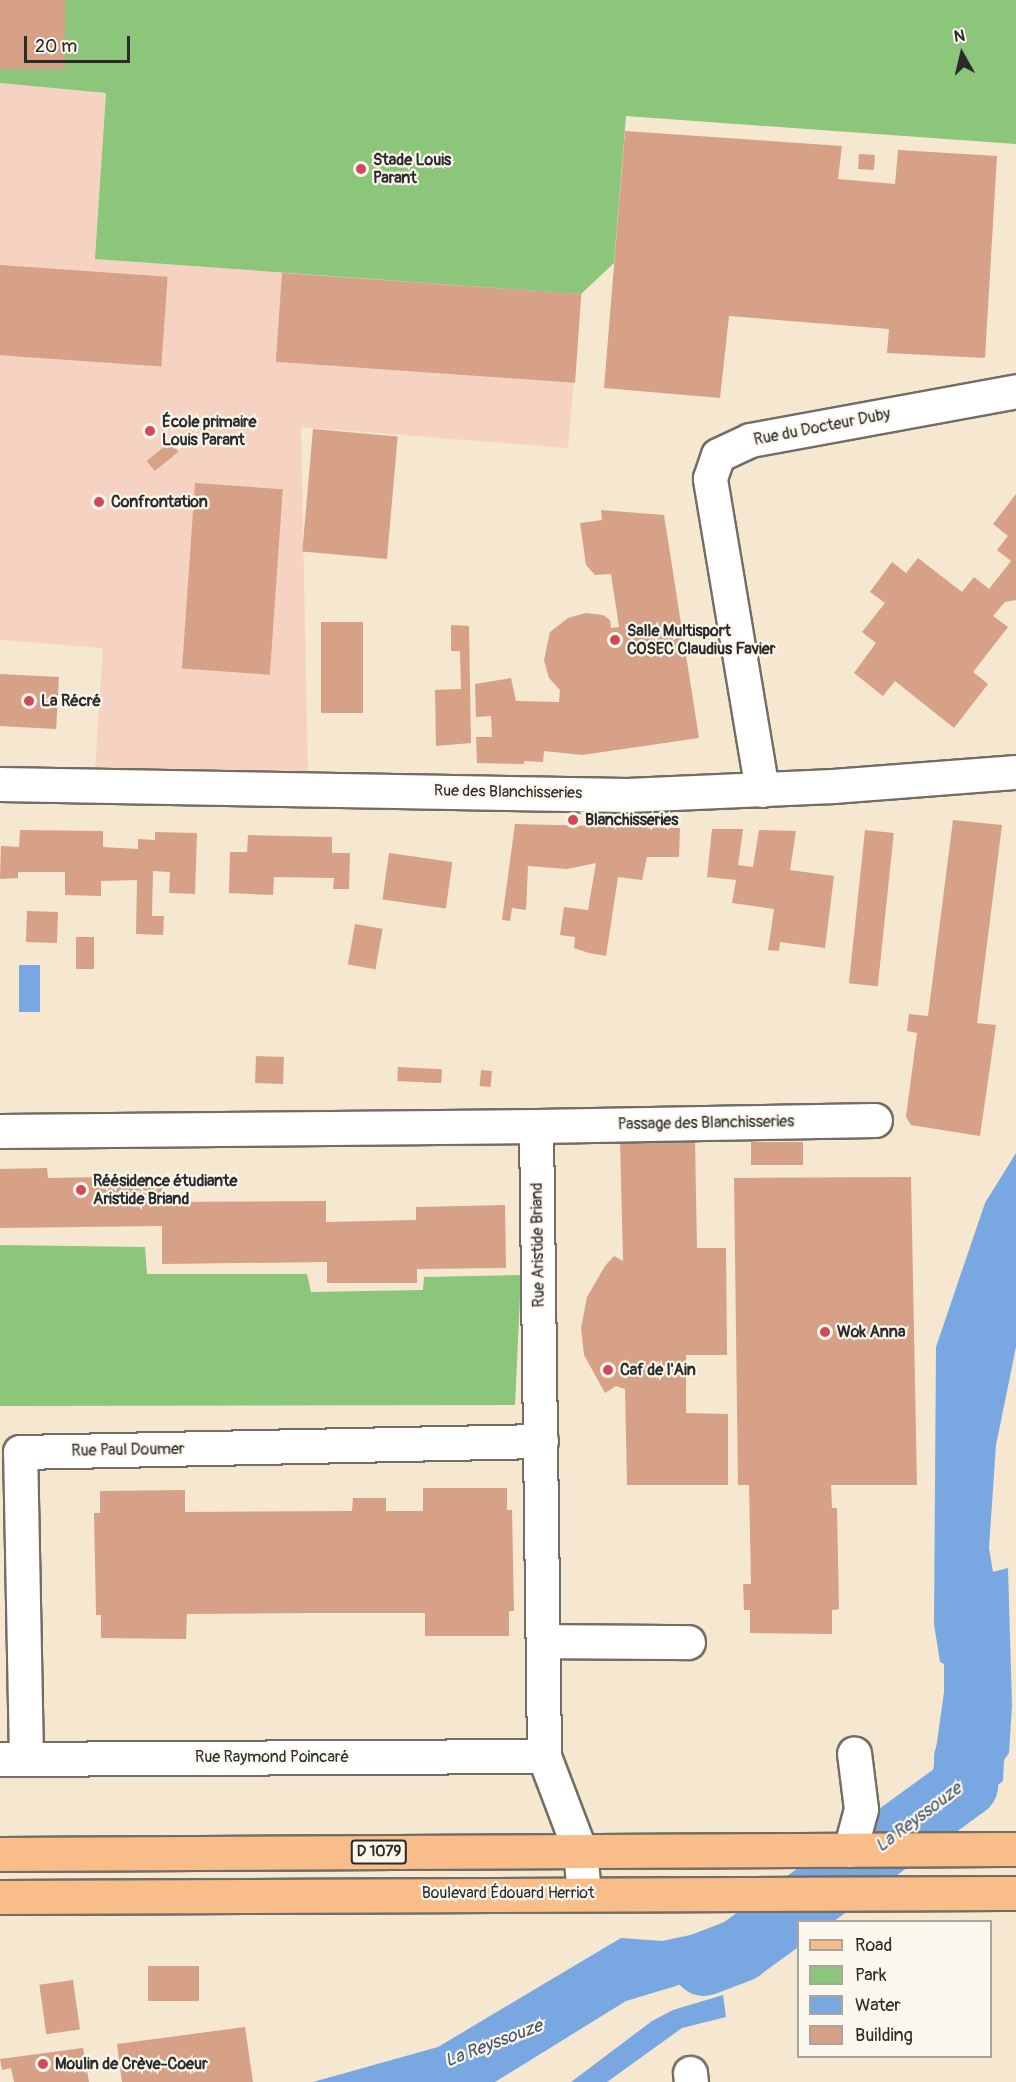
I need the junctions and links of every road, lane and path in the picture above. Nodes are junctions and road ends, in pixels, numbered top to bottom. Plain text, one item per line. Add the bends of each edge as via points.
1 (1016, 391) edge
2 (1016, 772) edge
3 (0, 784) edge
4 (762, 790) junction
5 (875, 1120) dead end
6 (536, 1126) junction
7 (0, 1131) edge
8 (541, 1441) junction
9 (543, 1641) junction
10 (688, 1642) dead end
11 (854, 1753) dead end
12 (544, 1756) junction
13 (13, 1758) edge
14 (1016, 1849) edge
15 (849, 1850) junction
16 (580, 1851) junction
17 (0, 1854) edge
18 (584, 1893) junction
19 (1016, 1893) edge
20 (0, 1897) edge

1 - 4 street, Rue du Docteur Duby via 750,440 718,454 710,478
2 - 4 street, Rue des Blanchisseries
3 - 4 street, Rue des Blanchisseries via 627,795
5 - 6 street, Passage des Blanchisseries
6 - 7 street
6 - 8 street, Rue Aristide Briand
8 - 9 street, Rue Aristide Briand
8 - 13 street, Rue Paul Doumer via 20,1452
9 - 10 street
9 - 12 street, Rue Aristide Briand
11 - 15 street via 861,1809
12 - 13 street, Rue Raymond Poincaré
12 - 16 street, Rue Aristide Briand
14 - 15 main road, D 1079
15 - 16 main road, D 1079
16 - 17 main road, D 1079
16 - 18 street, Rue Aristide Briand
18 - 19 main road, Boulevard Édouard Herriot
18 - 20 main road, Boulevard Édouard Herriot

